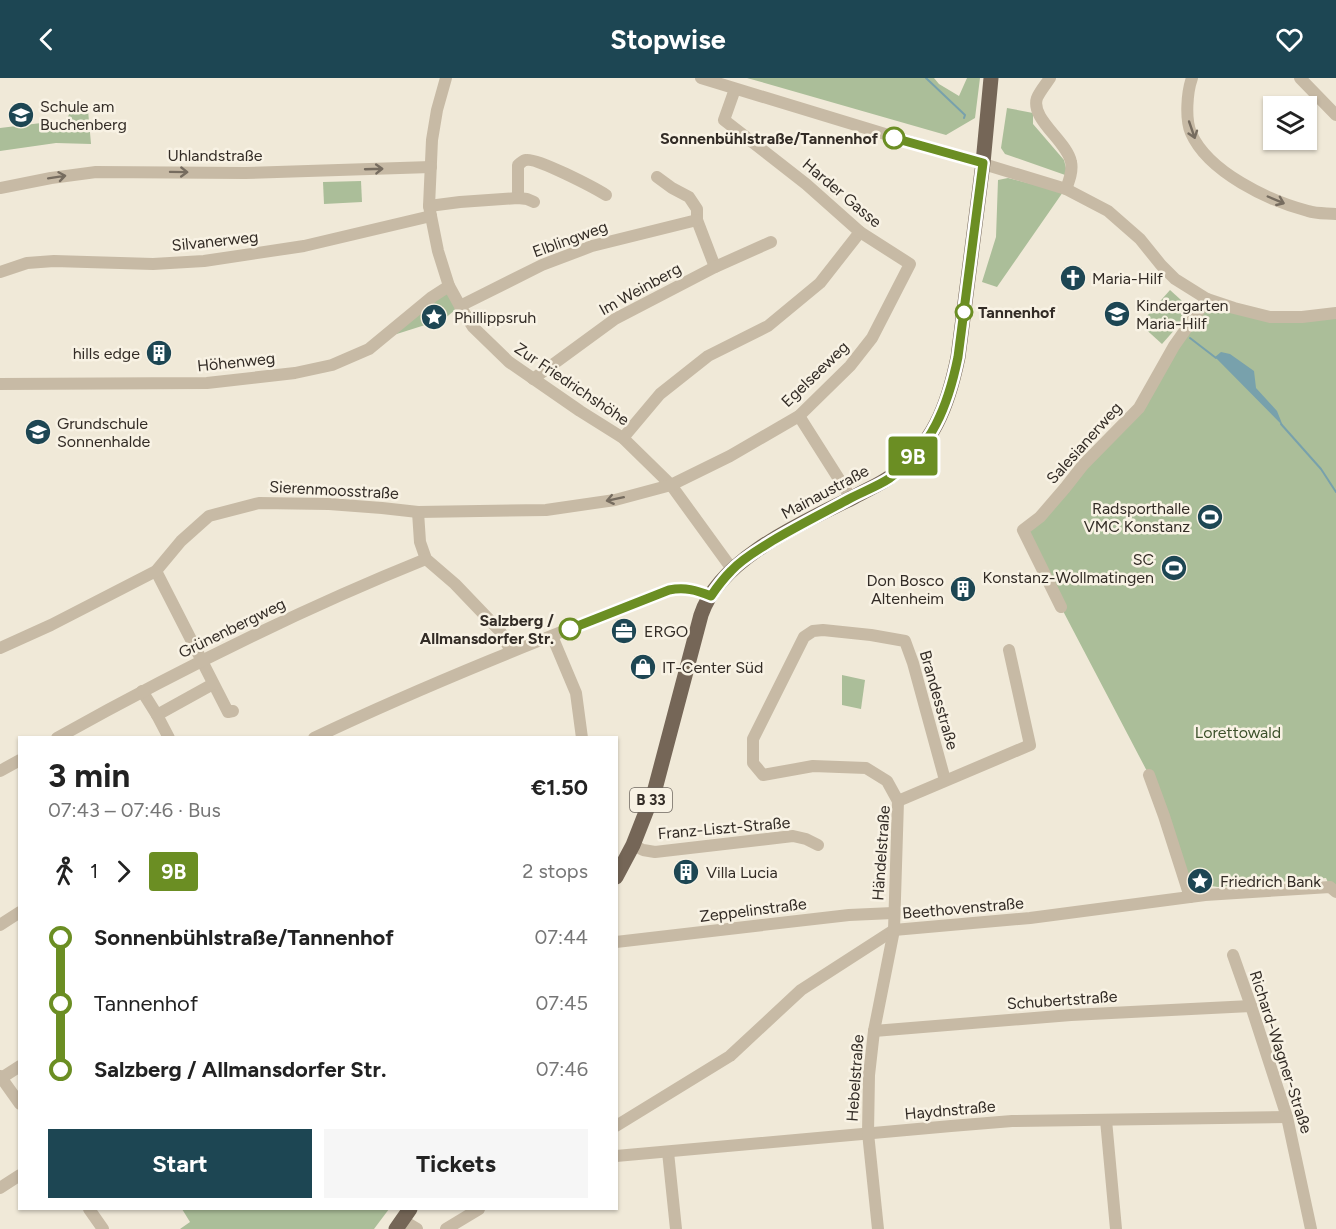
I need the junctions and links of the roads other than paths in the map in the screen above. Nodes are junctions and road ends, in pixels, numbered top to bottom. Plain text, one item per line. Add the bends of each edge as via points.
1 (446, 78) edge
2 (701, 78) edge
3 (992, 78) edge
4 (1050, 78) edge
5 (1192, 78) edge
6 (1300, 78) edge
7 (735, 89) junction
8 (1336, 115) edge
9 (983, 163) junction
10 (431, 167) junction
11 (657, 177) dead end
12 (0, 188) edge
13 (1066, 189) junction
14 (606, 195) dead end
15 (518, 198) junction
16 (534, 202) dead end
17 (430, 211) junction
18 (1336, 214) edge
19 (697, 220) junction
20 (860, 232) junction
21 (771, 242) dead end
22 (910, 264) joint
23 (715, 267) junction
24 (0, 272) edge
25 (449, 286) junction
26 (1207, 299) junction
27 (460, 306) junction
28 (1336, 313) edge
29 (532, 379) junction
30 (0, 384) edge
31 (799, 416) junction
32 (623, 438) junction
33 (671, 485) junction
34 (851, 498) junction
35 (418, 512) junction
36 (426, 559) junction
37 (732, 569) junction
38 (156, 572) junction
39 (711, 596) junction
40 (1061, 607) dead end
41 (552, 636) junction
42 (0, 648) edge
43 (1009, 650) dead end
44 (511, 651) junction
45 (202, 660) junction
46 (213, 684) junction
47 (142, 691) junction
48 (233, 711) dead end
49 (157, 715) junction
50 (61, 736) edge
51 (168, 736) edge
52 (318, 736) edge
53 (582, 736) edge
54 (18, 761) edge
55 (0, 771) edge
56 (1149, 775) dead end
57 (945, 780) junction
58 (898, 801) junction
59 (633, 844) junction
60 (818, 845) dead end
61 (618, 873) edge
62 (1336, 892) edge
63 (1190, 897) junction
64 (18, 913) edge
65 (894, 914) junction
66 (0, 925) edge
67 (894, 930) junction
68 (618, 942) edge
69 (1233, 955) dead end
70 (1251, 1006) junction
71 (874, 1031) junction
72 (18, 1067) edge
73 (1, 1078) edge
74 (18, 1101) edge
75 (1287, 1117) junction
76 (1107, 1120) junction
77 (618, 1125) edge
78 (868, 1133) junction
79 (668, 1152) junction
80 (618, 1156) edge
81 (18, 1176) edge
82 (0, 1188) edge
83 (90, 1210) edge
84 (477, 1210) edge
85 (403, 1219) edge
86 (103, 1229) edge
87 (417, 1229) edge
88 (446, 1229) edge
89 (675, 1229) edge
90 (878, 1229) edge
91 (1116, 1229) edge
92 (1311, 1229) edge

1 - 10 street, Zur Friedrichshöhe via 437,110
2 - 7 street
3 - 9 main road, Mainaustraße / B 33
4 - 13 street via 1037,99 1037,111 1072,163
5 -> 18 street via 1188,119 1201,149 1241,183 1282,203 1311,212
6 - 8 street
7 - 9 street
7 - 20 street, Harder Gasse via 724,120 807,184
9 - 13 street
9 - 34 main road, Mainaustraße / B 33 via 958,357 946,405 925,443 909,461 889,478
12 -> 10 street, Uhlandstraße via 96,172 245,173
10 - 17 street, Zur Friedrichshöhe
11 - 19 street via 689,197 697,209
13 - 26 street via 1108,211 1140,239 1175,279
14 - 15 street via 547,165 526,160 518,165
15 - 16 street
15 - 17 street via 460,202
17 - 24 street, Silvanerweg via 304,246 204,261 54,261 27,263
17 - 25 street, Zur Friedrichshöhe
19 - 23 street
19 - 27 street, Elblingweg via 592,246 542,265
20 - 22 street, Harder Gasse
20 - 32 street via 820,283 768,326 708,356 668,387
21 - 23 street, Im Weinberg
22 - 31 street, Egelseeweg via 872,338 850,366
23 - 29 street, Im Weinberg via 615,320
25 - 27 street, Zur Friedrichshöhe
25 - 30 street, Höhenweg via 369,349 332,365 296,373 207,383
26 - 28 street via 1270,317
26 - 40 street, Salesianerweg via 1174,346 1139,408 1083,465 1040,517 1023,530
27 - 29 street, Zur Friedrichshöhe via 486,341
29 - 32 street, Zur Friedrichshöhe
31 - 33 street, Egelseeweg
31 - 34 street
32 - 33 street, Zur Friedrichshöhe
33 -> 35 street, Sierenmoosstraße via 615,500 546,510
33 - 37 street, Zur Friedrichshöhe
34 - 37 main road, Mainaustraße / B 33 via 797,526
35 - 36 street via 420,542
35 - 38 street, Sierenmoosstraße via 259,502 209,516 181,541
36 - 44 street via 500,631
36 - 45 street, Grünenbergweg
37 - 39 main road, Mainaustraße / B 33
38 - 42 street, Sierenmoosstraße
38 - 45 street
39 - 41 street via 691,589 669,590
39 - 59 main road, Mainaustraße / B 33 via 700,621 655,789
41 - 44 street
41 - 53 street via 576,693
43 - 57 street, Händelstraße via 1030,745
44 - 52 street
45 - 46 street
45 - 47 street, Grünenbergweg
46 - 48 street via 228,712
46 - 49 street
47 - 49 street
47 - 50 street, Grünenbergweg
49 - 51 street
54 - 55 street
56 - 63 street
57 - 58 street, Händelstraße
57 - 58 street, Brandesstraße via 905,641 813,631 804,637 753,739 753,763 763,775 813,766 866,768 887,781
58 - 65 street, Händelstraße
59 - 60 street, Franz-Liszt-Straße via 655,852 793,836
59 - 61 main road, Mainaustraße / B 33
62 - 63 street, Beethovenstraße via 1330,887
63 - 67 street, Beethovenstraße via 1030,918
64 - 66 street
65 - 67 street, Händelstraße
65 - 68 street, Zeppelinstraße via 849,915
67 - 71 street, Hebelstraße
67 - 77 street, Beethovenstraße via 801,990 730,1056
69 - 70 street, Richard-Wagner-Straße
70 - 71 street, Schubertstraße
70 - 75 street, Richard-Wagner-Straße
71 - 78 street, Hebelstraße
72 - 73 street
73 - 74 street
75 - 76 street, Haydnstraße
75 - 92 street, Richard-Wagner-Straße
76 - 78 street, Haydnstraße via 1012,1122
76 - 91 street
78 - 79 street, Haydnstraße
78 - 90 street, Hebelstraße
79 - 80 street, Haydnstraße
79 - 89 street
81 - 82 street
83 - 86 street
84 - 88 street
85 - 87 street

